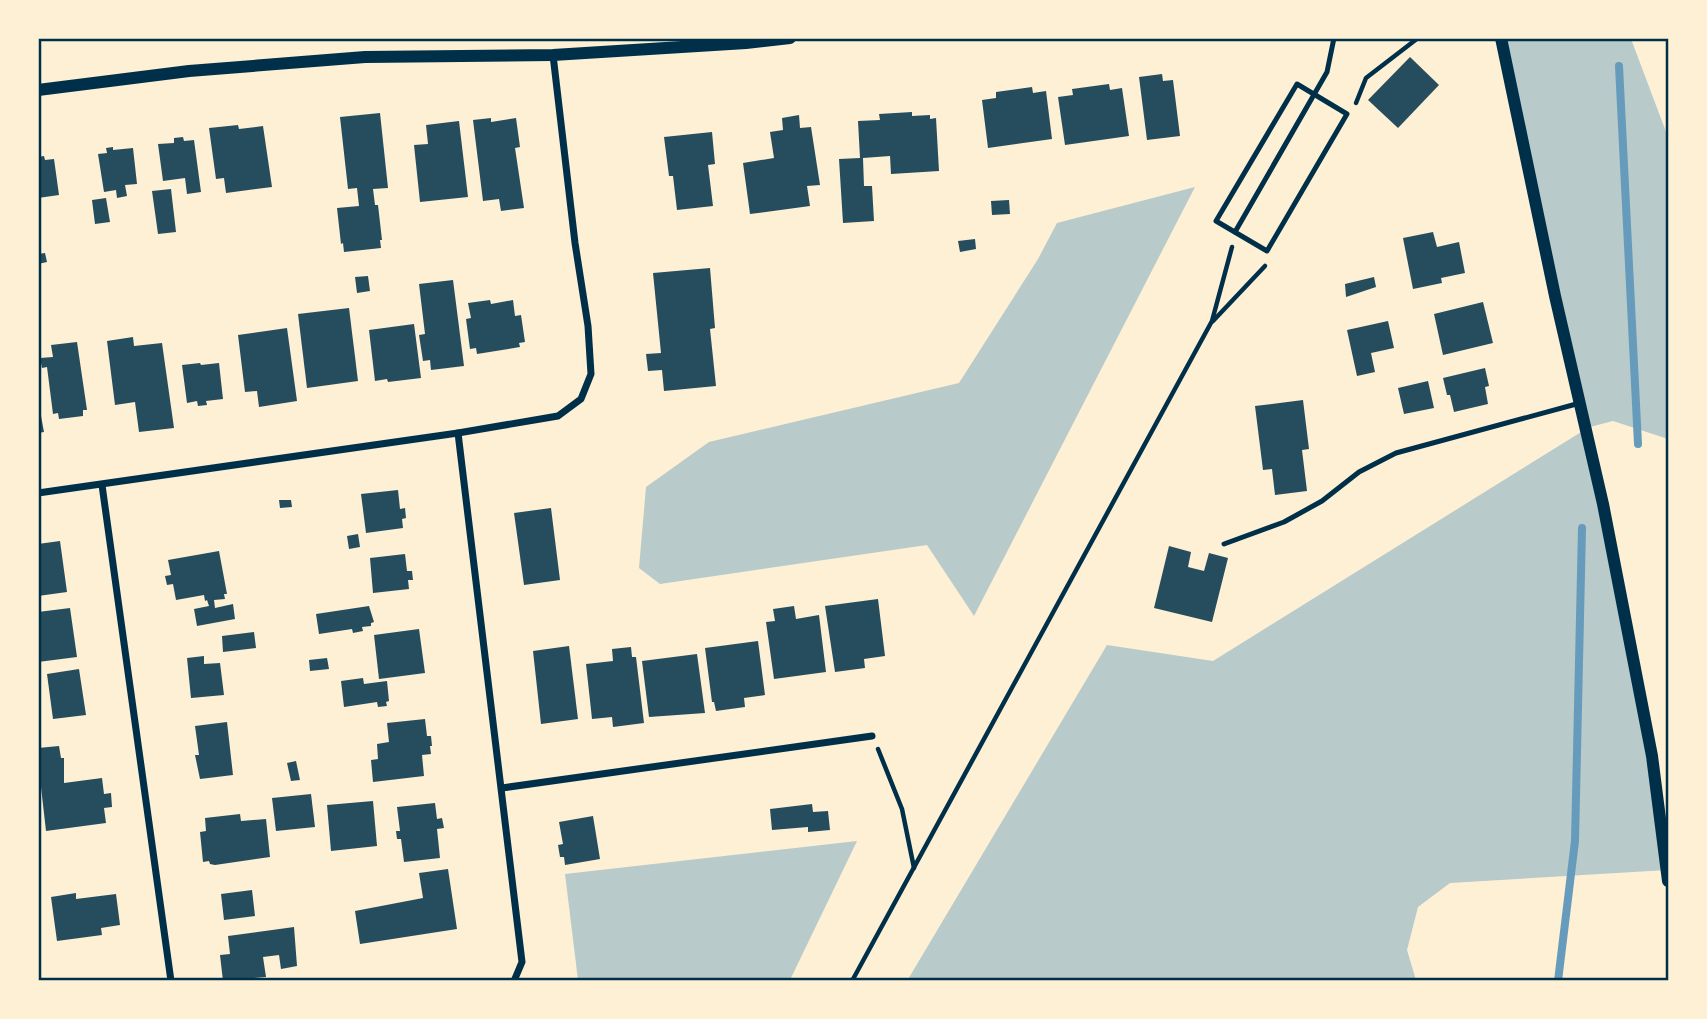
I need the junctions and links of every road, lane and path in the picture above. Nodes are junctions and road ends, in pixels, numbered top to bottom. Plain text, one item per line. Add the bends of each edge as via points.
1 (790, 38) edge
2 (1334, 38) edge
3 (1501, 38) edge
4 (553, 55) junction
5 (38, 90) edge
6 (1314, 94) junction
7 (1235, 232) junction
8 (1580, 403) junction
9 (458, 433) junction
10 (102, 485) junction
11 (38, 493) edge
12 (1224, 544) dead end
13 (872, 736) joint
14 (502, 788) junction
15 (914, 868) junction
16 (1668, 881) edge
17 (171, 981) edge
18 (514, 981) edge
19 (852, 981) edge

1 - 4 street
2 - 6 lane via 1327,72
3 - 8 street
4 - 5 street via 365,57 189,71
4 - 9 street via 591,374 581,399 558,416
6 - 7 lane
6 - 7 lane via 1297,84 1216,221
6 - 7 lane via 1347,114 1267,251
7 - 15 path via 1212,321
8 - 12 lane via 1396,453 1284,522
8 - 16 street via 1652,756
9 - 10 street
9 - 14 street
10 - 11 street
10 - 17 street
13 - 14 street
13 - 15 path via 896,789
14 - 18 street via 522,962
15 - 19 path

